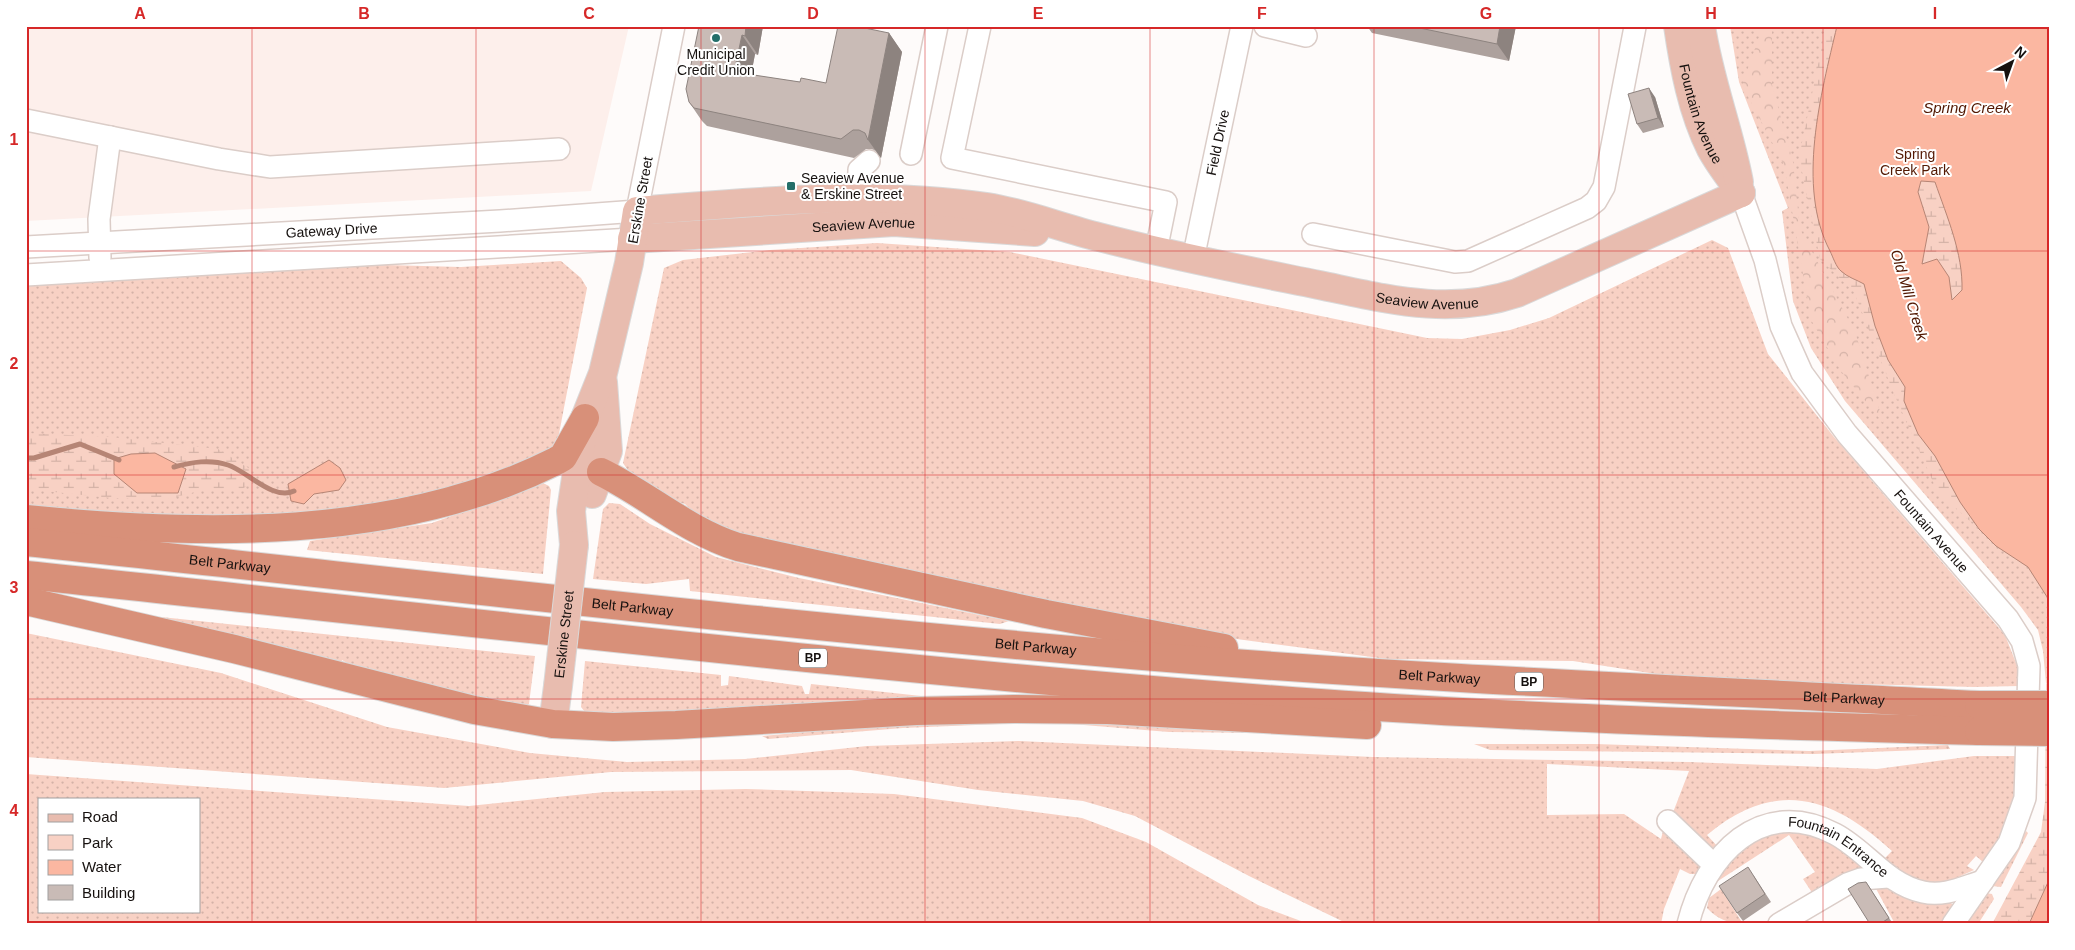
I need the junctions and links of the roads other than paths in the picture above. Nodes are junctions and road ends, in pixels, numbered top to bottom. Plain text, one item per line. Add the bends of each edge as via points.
1 (674, 26) edge
2 (937, 26) edge
3 (980, 26) edge
4 (1242, 26) edge
5 (1265, 26) edge
6 (1635, 26) edge
7 (1678, 26) edge
8 (1701, 26) edge
9 (1306, 36) dead end
10 (26, 120) edge
11 (110, 137) junction
12 (559, 149) dead end
13 (911, 154) dead end
14 (862, 163) dead end
15 (1741, 193) junction
16 (858, 198) junction
17 (637, 211) junction
18 (1313, 234) dead end
19 (1096, 236) junction
20 (632, 239) junction
21 (100, 243) junction
22 (26, 247) edge
23 (1156, 251) junction
24 (1193, 259) junction
25 (101, 270) junction
26 (26, 275) edge
27 (603, 373) junction
28 (585, 418) junction
29 (601, 472) junction
30 (26, 519) edge
31 (26, 542) edge
32 (574, 545) junction
33 (26, 575) edge
34 (26, 601) edge
35 (1321, 669) junction
36 (2049, 706) edge
37 (1979, 718) junction
38 (1601, 720) junction
39 (554, 724) junction
40 (2049, 732) edge
41 (1668, 821) dead end
42 (1713, 864) junction
43 (1888, 876) junction
44 (1982, 881) junction
45 (1696, 922) edge
46 (1779, 924) edge
47 (1953, 924) edge

1 - 17 street, Erskine Street
2 - 13 street
3 - 23 street via 952,158 1166,202
4 - 24 street, Field Drive
5 - 9 street
6 - 18 street via 1604,187 1596,201 1587,208 1468,261 1455,262
7 - 15 main road, Fountain Avenue via 1686,72 1703,129 1712,150
8 - 15 main road, Fountain Avenue via 1712,81 1732,143
10 - 11 street
11 - 12 street via 270,167
11 - 21 street via 100,213
14 - 16 street
15 - 24 main road, Seaview Avenue via 1517,293 1465,304 1447,306 1406,302
15 - 44 street, Fountain Avenue via 1765,260 1781,326 1807,380 1852,440 2008,619 2025,648 2029,675 2025,798 2009,843
16 - 17 main road, Seaview Avenue
16 - 19 main road, Seaview Avenue via 914,199 990,208 1054,222
17 - 20 main road, Erskine Street
17 - 21 street, Gateway Drive
19 - 20 main road, Seaview Avenue via 894,222
19 - 23 main road, Seaview Avenue
20 - 25 street, Gateway Drive
20 - 27 main road, Erskine Street
21 - 22 street, Gateway Drive
21 - 25 street
23 - 24 main road, Seaview Avenue
25 - 26 street, Gateway Drive
27 - 28 main road, Erskine Street
27 - 29 main road, Erskine Street via 608,451
28 - 30 highway via 563,457 556,461 491,490 409,512 334,523 209,528
28 - 32 main road, Erskine Street via 571,511
29 - 32 main road, Erskine Street
29 - 35 highway via 701,532 738,547
31 - 35 highway, Belt Parkway / BP via 960,640
32 - 39 main road, Erskine Street, bridge
33 - 38 highway, Belt Parkway / BP via 972,674 1286,700
34 - 39 highway via 234,649 474,710
35 - 37 highway, Belt Parkway / BP
36 - 37 highway, Belt Parkway / BP, bridge
37 - 38 highway, Belt Parkway / BP
37 - 40 highway, Belt Parkway / BP, bridge
38 - 39 highway via 1438,729 1108,710 1014,708 676,725
41 - 42 street
42 - 43 street, Fountain Entrance via 1729,846 1745,835 1774,824 1794,822 1835,833
42 - 45 street, Fountain Entrance via 1697,894
43 - 44 street, Fountain Entrance via 1914,890 1931,894 1949,892
43 - 46 street via 1861,879 1840,887
44 - 47 street

